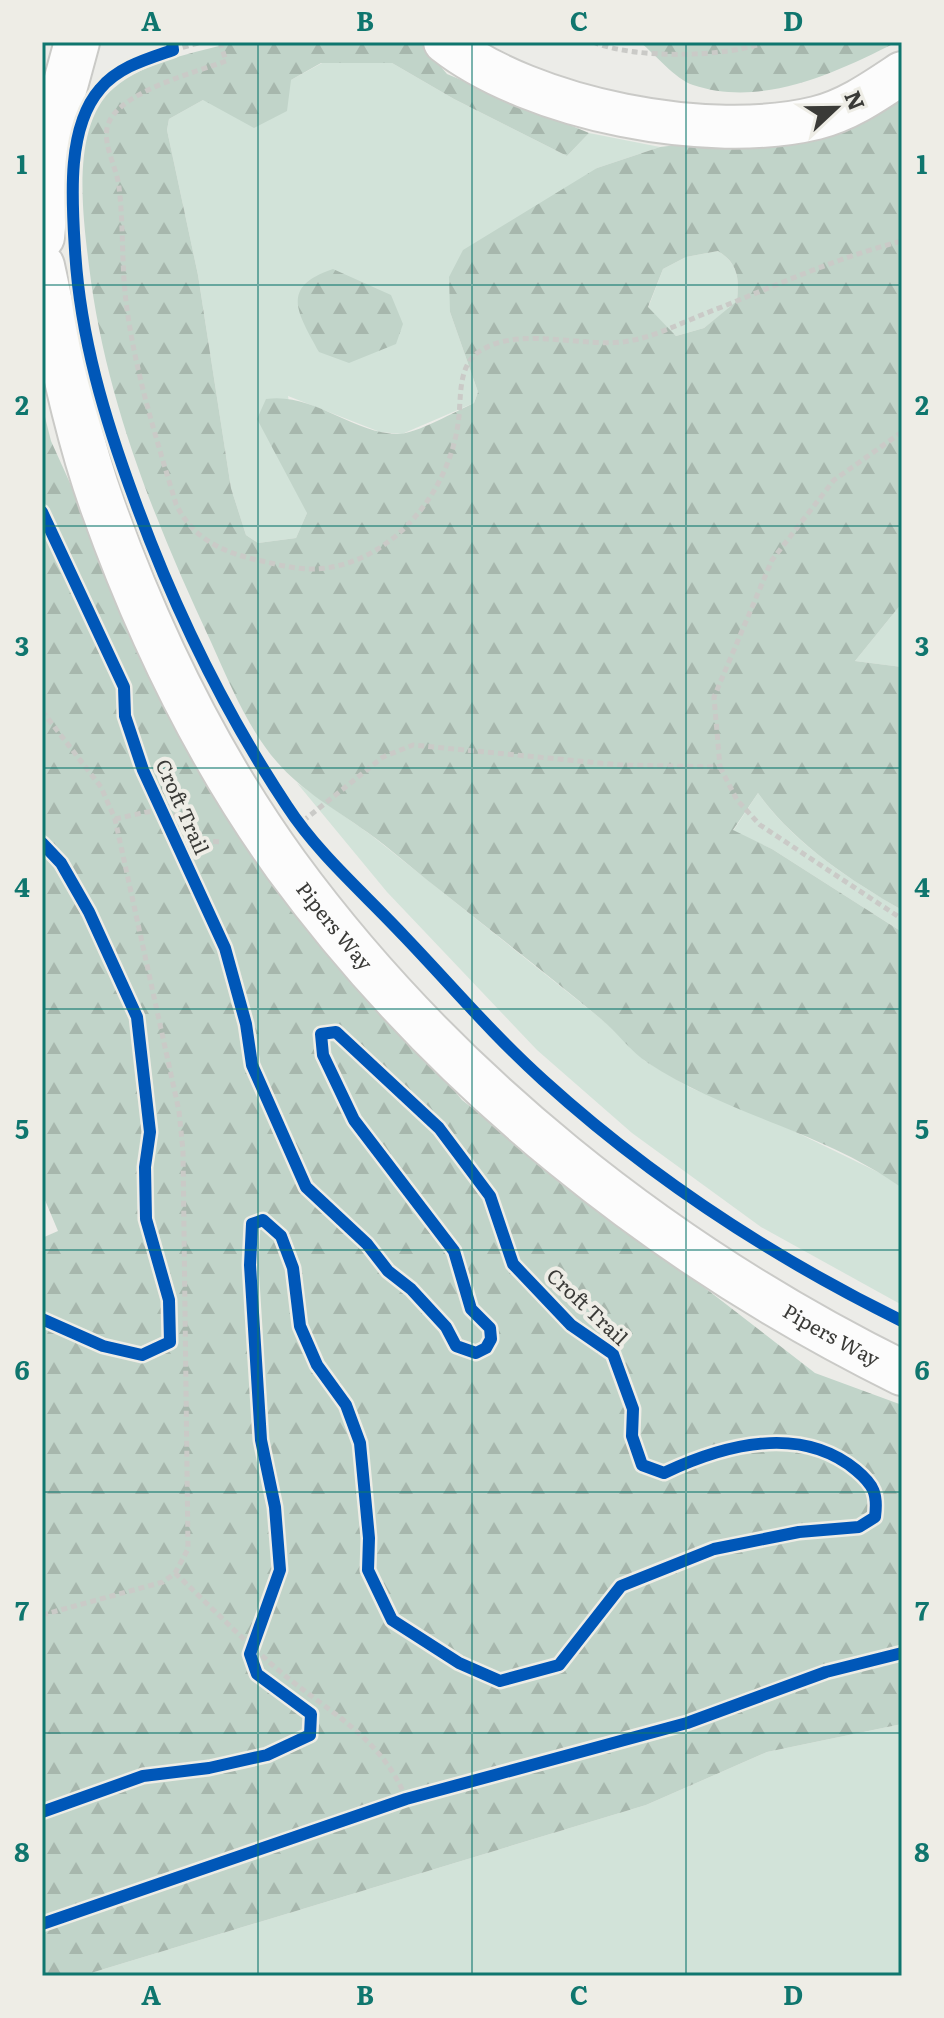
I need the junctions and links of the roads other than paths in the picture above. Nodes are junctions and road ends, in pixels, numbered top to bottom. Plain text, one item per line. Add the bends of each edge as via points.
1 (59, 42) edge
2 (77, 42) edge
3 (445, 42) edge
4 (42, 47) edge
5 (902, 73) edge
6 (42, 237) edge
7 (42, 266) edge
8 (902, 1373) edge

1 - 4 main road
2 - 6 main road via 52,134
3 - 5 lane via 504,79 559,99 616,113 722,127 817,118 843,109
7 - 8 main road, Pipers Way via 82,436 125,567 185,698 282,818 287,866 362,957 527,1124 725,1275

